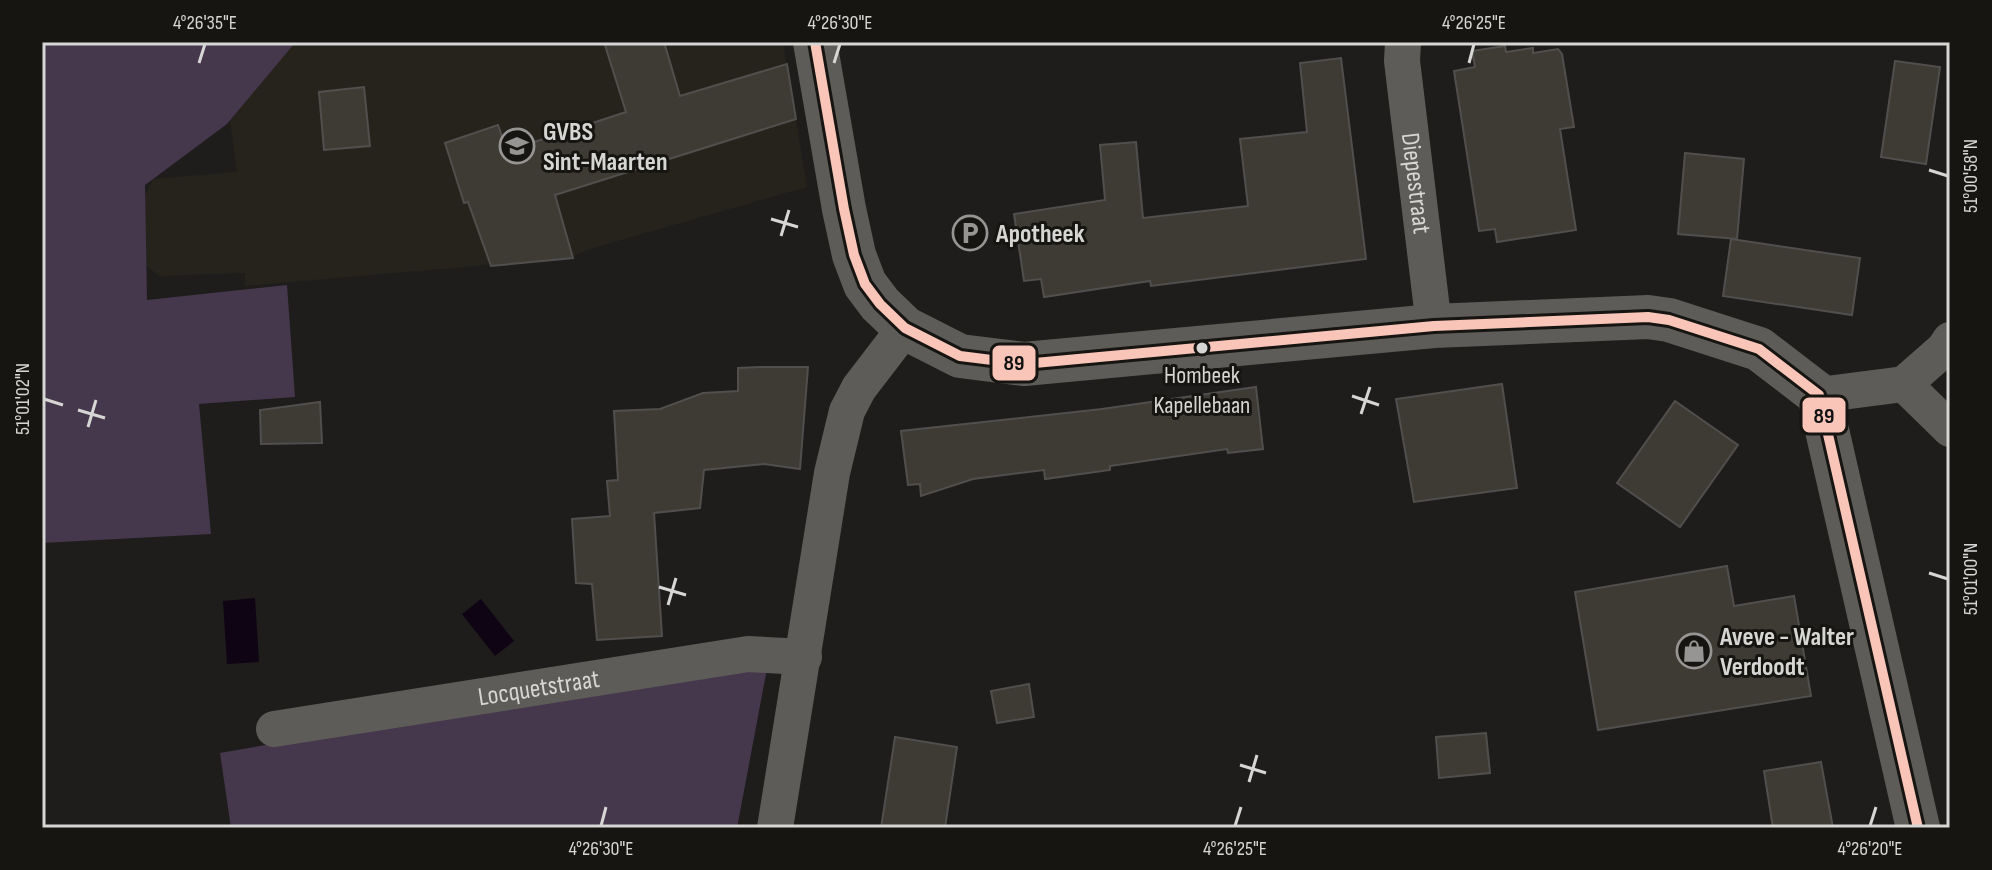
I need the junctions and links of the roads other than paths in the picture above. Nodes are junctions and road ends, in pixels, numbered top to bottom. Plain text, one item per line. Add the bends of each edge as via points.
1 (815, 42) edge
2 (1403, 42) edge
3 (1434, 326) junction
4 (905, 328) junction
5 (1950, 340) edge
6 (1904, 384) junction
7 (1819, 395) junction
8 (1950, 429) edge
9 (804, 657) junction
10 (274, 729) dead end
11 (775, 828) edge
12 (1918, 828) edge

1 - 4 street via 854,255 865,284
2 - 3 street, Diepestraat
3 - 4 street via 1024,364 960,356
3 - 7 street via 1669,320 1759,349
4 - 9 street via 847,411 832,473
5 - 6 street
6 - 7 street
6 - 8 street
7 - 12 street
9 - 10 street, Locquetstraat via 748,654
9 - 11 street

